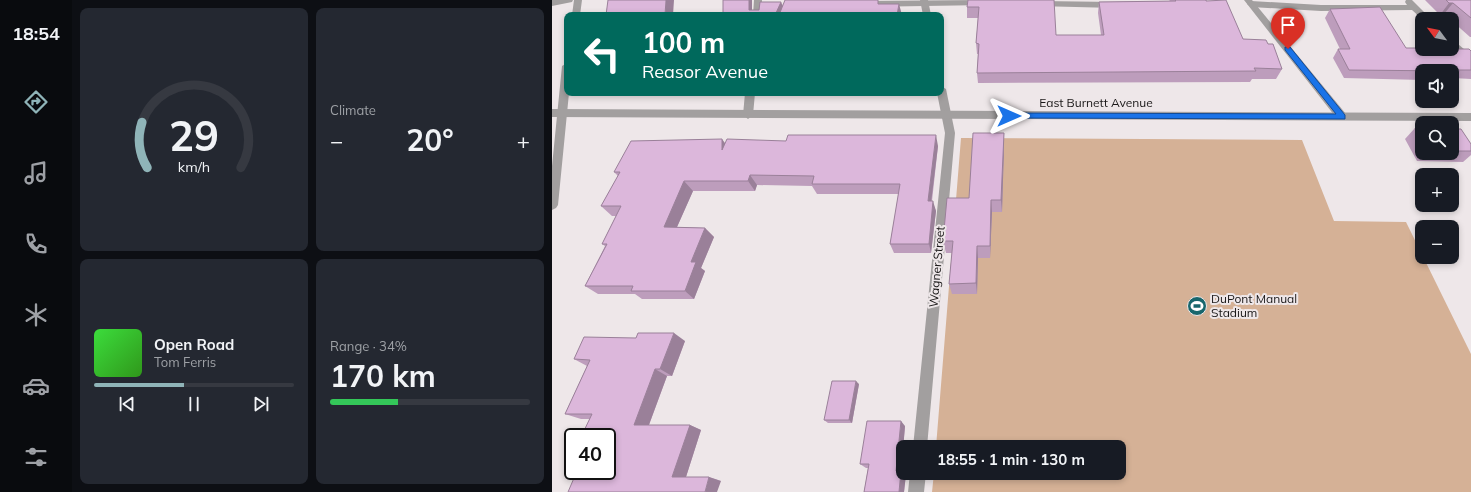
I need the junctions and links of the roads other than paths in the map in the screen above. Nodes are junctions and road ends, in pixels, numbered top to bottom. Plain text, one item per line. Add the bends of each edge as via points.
1 (569, 0) edge
2 (578, 0) edge
3 (1407, 0) edge
4 (760, 2) edge
5 (924, 2) edge
6 (1250, 2) edge
7 (552, 3) edge
8 (995, 3) edge
9 (853, 4) edge
10 (1026, 4) edge
11 (1128, 6) edge
12 (1414, 7) junction
13 (576, 12) edge
14 (758, 12) edge
15 (926, 12) edge
16 (1419, 12) edge
17 (1459, 49) edge
18 (1471, 60) edge
19 (564, 80) edge
20 (750, 96) edge
21 (942, 96) edge
22 (557, 114) edge
23 (748, 114) junction
24 (945, 115) junction
25 (1342, 117) junction
26 (1471, 117) edge
27 (552, 205) edge
28 (921, 440) edge
29 (917, 480) edge
30 (916, 492) edge

1 - 7 street
2 - 13 street
3 - 12 street
4 - 14 street
5 - 8 street
5 - 9 street
5 - 15 street
6 - 12 street via 1320,8
6 - 25 street
10 - 11 street
12 - 16 street
17 - 18 street
19 - 22 street
20 - 23 street
21 - 24 street, Wagner Street
22 - 23 street, East Burnett Avenue
22 - 27 street via 558,162
23 - 24 street, East Burnett Avenue
24 - 25 street, East Burnett Avenue
24 - 28 street, Wagner Street via 950,133
25 - 26 street, East Burnett Avenue
29 - 30 street

